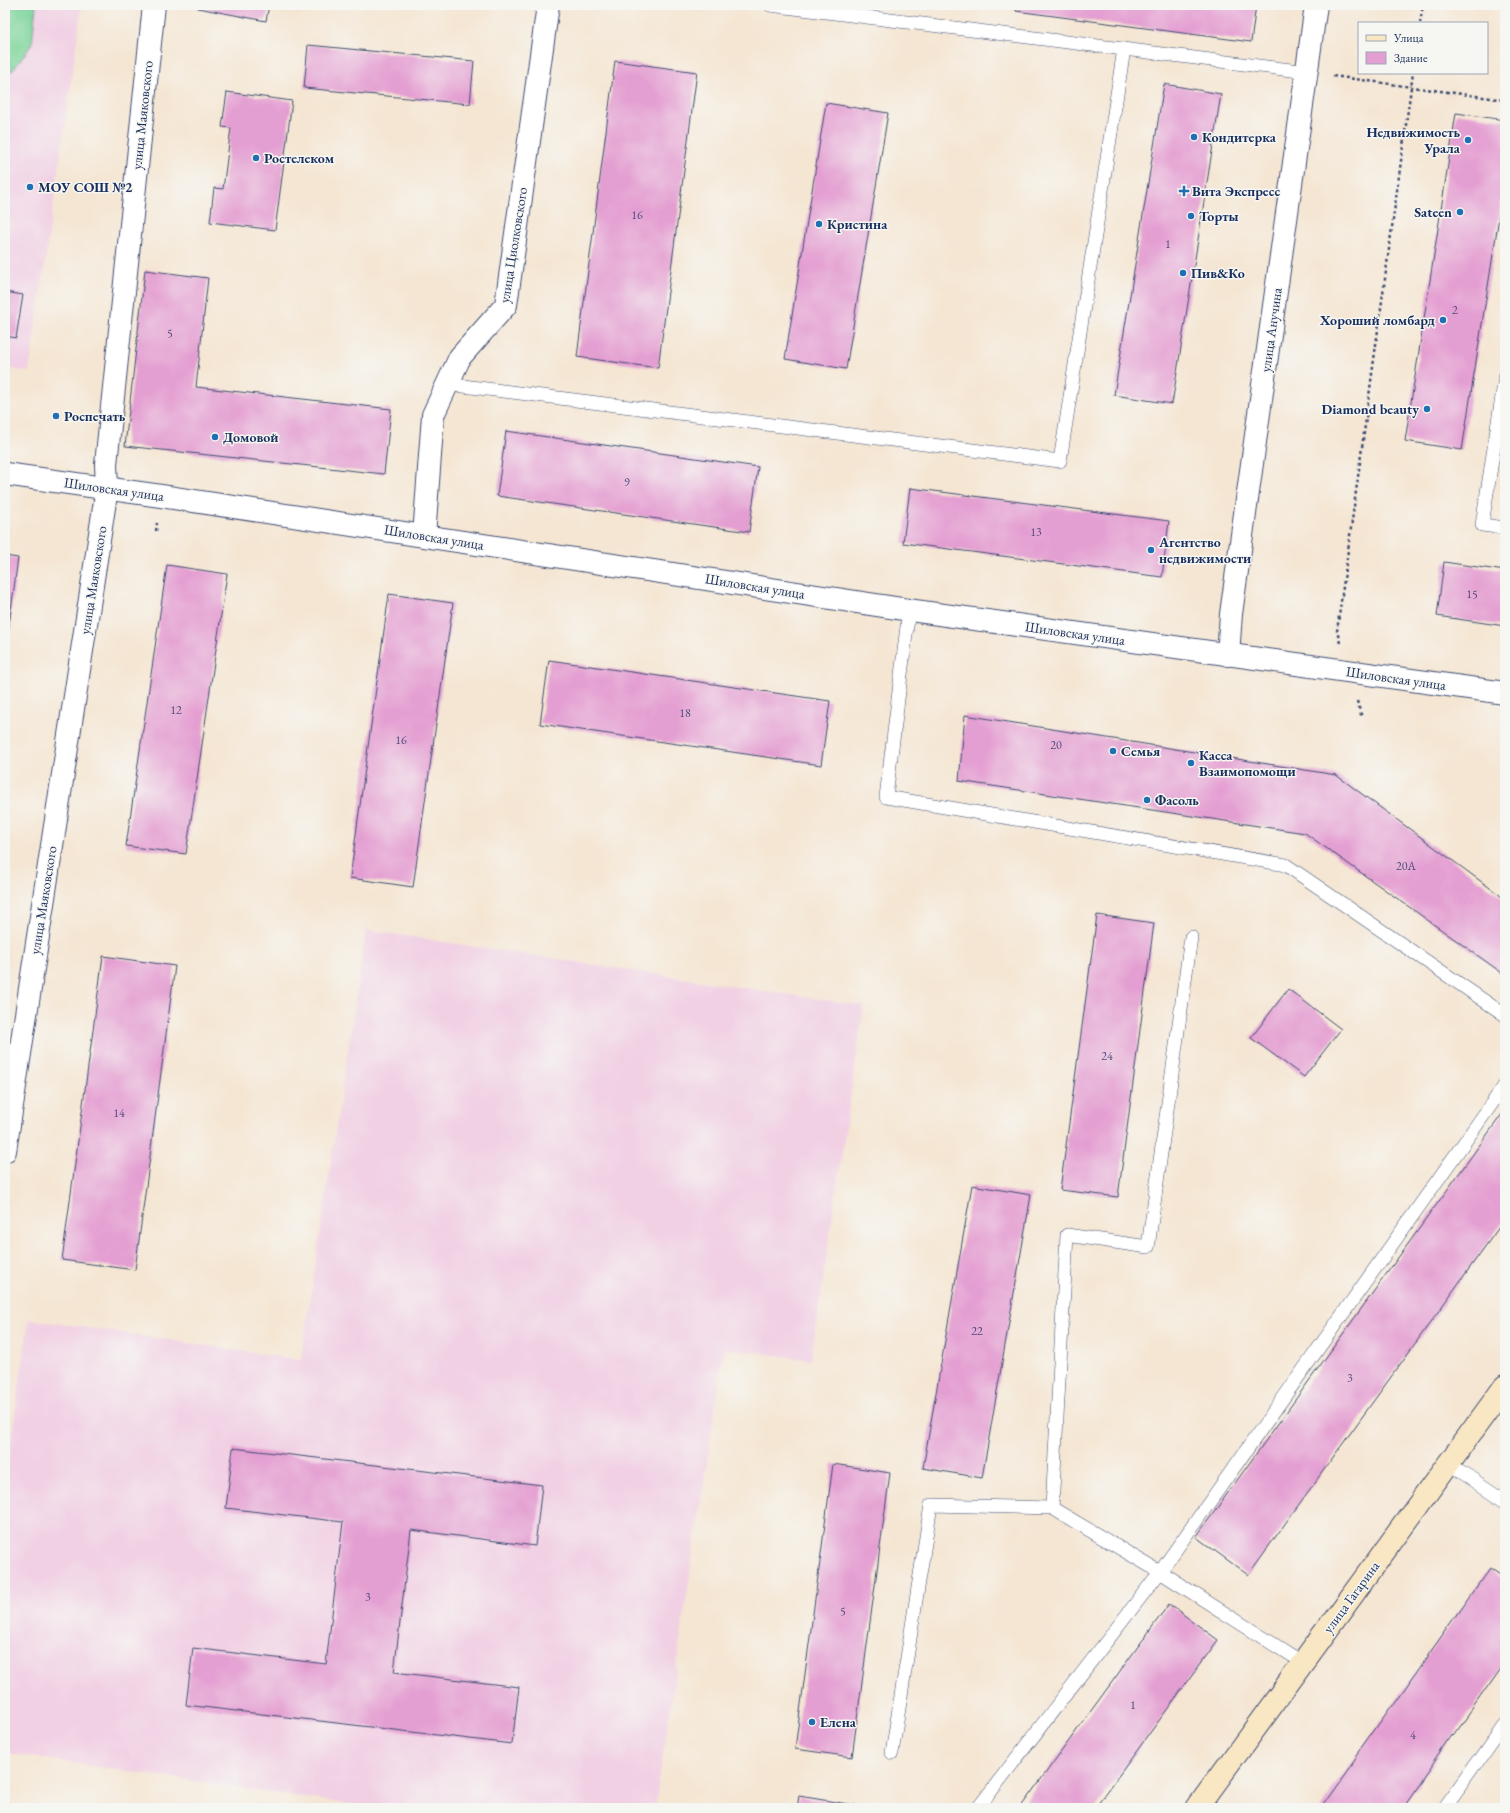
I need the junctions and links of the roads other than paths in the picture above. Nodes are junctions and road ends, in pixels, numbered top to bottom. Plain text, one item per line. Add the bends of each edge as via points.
1 (154, 5) edge
2 (548, 5) edge
3 (770, 5) edge
4 (1316, 5) edge
5 (1124, 49) junction
6 (1307, 72) junction
7 (1505, 377) edge
8 (447, 384) junction
9 (5, 474) edge
10 (107, 488) junction
11 (1505, 528) edge
12 (424, 536) junction
13 (909, 610) junction
14 (1228, 654) junction
15 (1505, 693) edge
16 (1191, 937) dead end
17 (1505, 1015) edge
18 (1505, 1085) edge
19 (5, 1151) edge
20 (1505, 1386) edge
21 (1448, 1463) junction
22 (1505, 1501) edge
23 (1052, 1508) junction
24 (1160, 1572) junction
25 (1303, 1663) junction
26 (1505, 1724) edge
27 (892, 1753) dead end
28 (978, 1808) edge
29 (1197, 1808) edge
30 (1445, 1808) edge

1 - 10 street, улица Маяковского via 106,464
2 - 8 street, улица Циолковского via 506,305 460,358
3 - 5 lane
4 - 6 street, улица Анучина
5 - 6 lane
5 - 8 lane via 1060,461
6 - 14 street, улица Анучина via 1231,614
7 - 11 lane via 1482,525
8 - 12 street, улица Циолковского via 433,415
9 - 10 street, Шиловская улица
10 - 12 street, Шиловская улица
10 - 19 street, улица Маяковского
12 - 13 street, Шиловская улица
13 - 14 street, Шиловская улица
13 - 17 lane via 886,797 1286,865
14 - 15 street, Шиловская улица
16 - 23 lane via 1148,1247 1067,1235
18 - 24 lane
20 - 21 street, улица Гагарина
21 - 22 lane
21 - 25 street, улица Гагарина
23 - 24 lane
23 - 27 lane via 931,1505
24 - 25 lane
24 - 28 lane
25 - 29 street, улица Гагарина
26 - 30 lane

